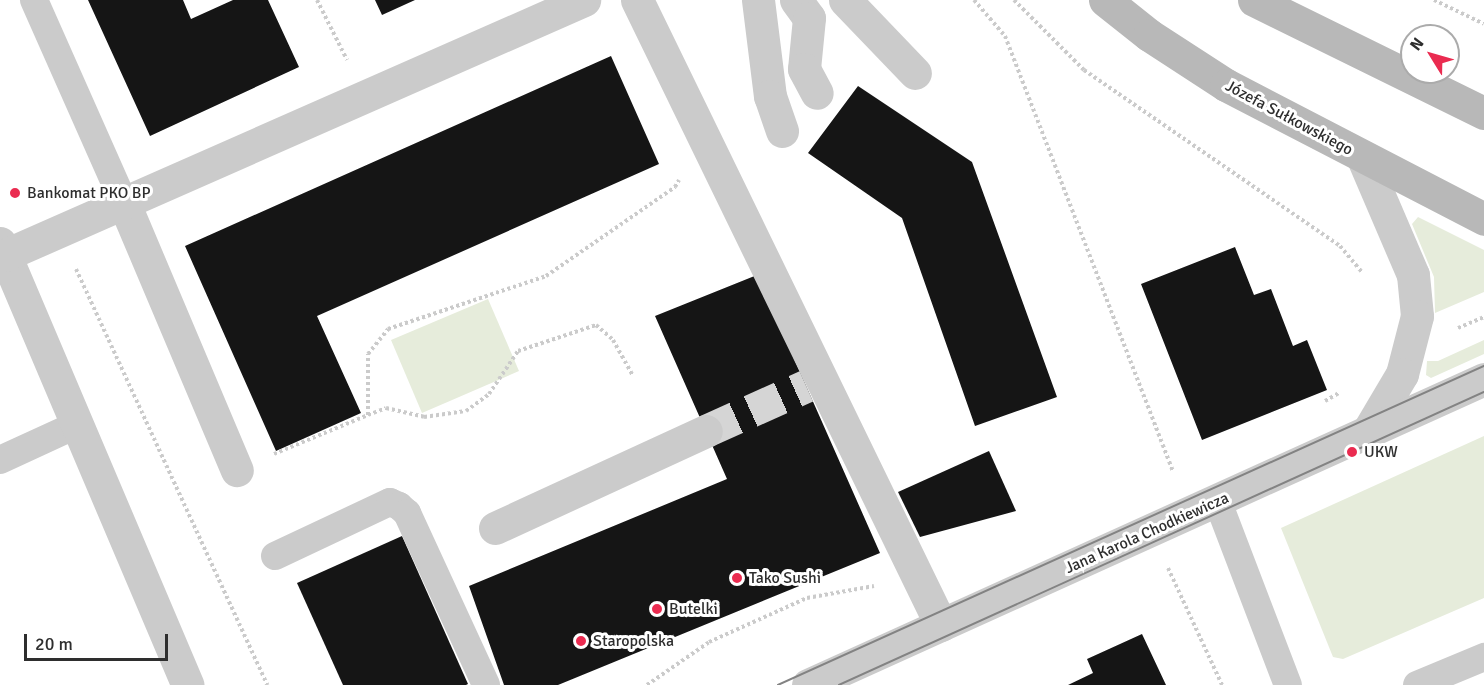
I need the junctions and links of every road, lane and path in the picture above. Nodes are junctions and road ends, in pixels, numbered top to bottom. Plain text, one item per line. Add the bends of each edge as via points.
1 (34, 0) edge
2 (317, 0) edge
3 (584, 0) edge
4 (637, 0) edge
5 (758, 0) edge
6 (845, 0) edge
7 (974, 0) edge
8 (1014, 0) edge
9 (1105, 0) edge
10 (1434, 0) edge
11 (801, 2) edge
12 (1270, 4) edge
13 (1484, 24) edge
14 (915, 74) dead end
15 (818, 93) dead end
16 (366, 98) junction
17 (1484, 113) edge
18 (782, 131) dead end
19 (1362, 156) junction
20 (683, 171) dead end
21 (124, 202) junction
22 (1484, 219) edge
23 (58, 231) junction
24 (3, 249) edge
25 (1368, 282) dead end
26 (633, 376) dead end
27 (1484, 379) edge
28 (1345, 388) dead end
29 (1324, 402) dead end
30 (368, 415) junction
31 (76, 425) junction
32 (706, 431) tunnel mouth
33 (1367, 433) junction
34 (0, 460) edge
35 (1184, 467) dead end
36 (237, 470) joint
37 (1173, 472) junction
38 (1162, 478) dead end
39 (1218, 502) junction
40 (495, 528) dead end
41 (275, 556) dead end
42 (1168, 567) dead end
43 (916, 579) junction
44 (941, 625) junction
45 (1484, 657) edge
46 (188, 685) edge
47 (267, 685) edge
48 (486, 685) edge
49 (647, 685) edge
50 (808, 685) edge
51 (1222, 685) edge
52 (1288, 685) edge
53 (1417, 685) edge

1 - 21 lane
2 - 16 path
3 - 16 street
4 - 43 street via 814,382
5 - 18 street via 770,96
6 - 14 street
7 - 37 path via 1005,36
8 - 25 path via 1084,70 1340,246
9 - 19 main road, Józefa Sułkowskiego via 1149,35 1226,85
10 - 13 path
11 - 15 street via 809,18 804,69
12 - 17 main road
16 - 21 street
19 - 22 main road, Józefa Sułkowskiego
19 - 33 street via 1413,275 1417,316 1402,374
20 - 30 path via 675,187 546,276 388,328 368,354
21 - 23 street
21 - 36 street
23 - 24 street
23 - 47 path
24 - 31 street
26 - 30 path via 613,340 596,325 518,351 489,394 466,411 424,417 386,408
27 - 33 street, Jana Karola Chodkiewicza
28 - 29 path
30 - 36 path
31 - 34 lane
31 - 46 street
32 - 40 street
33 - 39 street, Jana Karola Chodkiewicza
35 - 37 path
37 - 38 path
39 - 44 street, Jana Karola Chodkiewicza
39 - 52 lane
41 - 48 lane via 390,502 399,506 407,513
42 - 51 path
43 - 44 street
43 - 49 path via 807,598 709,642
44 - 50 street, Jana Karola Chodkiewicza
45 - 53 lane

